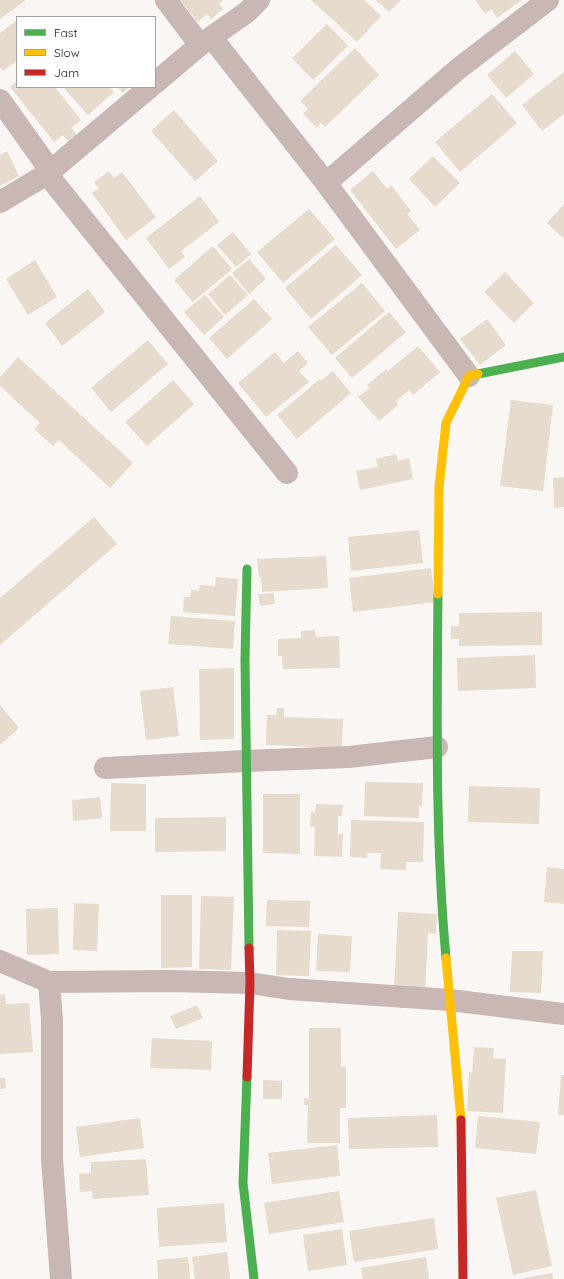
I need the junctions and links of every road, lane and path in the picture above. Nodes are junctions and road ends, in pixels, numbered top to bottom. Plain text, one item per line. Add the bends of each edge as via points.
1 (166, 0) edge
2 (259, 0) edge
3 (548, 0) edge
4 (206, 42) junction
5 (156, 82) edge
6 (149, 88) edge
7 (0, 100) edge
8 (48, 172) junction
9 (326, 183) junction
10 (0, 202) edge
11 (564, 358) edge
12 (469, 376) junction
13 (287, 473) dead end
14 (248, 569) dead end
15 (437, 746) junction
16 (246, 760) junction
17 (105, 768) dead end
18 (0, 961) edge
19 (49, 982) junction
20 (250, 983) junction
21 (450, 1000) junction
22 (564, 1014) edge
23 (61, 1279) edge
24 (254, 1279) edge
25 (464, 1279) edge

1 - 4 street
2 - 4 street
3 - 9 street via 458,68
4 - 5 street
4 - 9 street
6 - 8 street
7 - 8 street
8 - 10 street
8 - 13 street
9 - 12 street
11 - 12 street
12 - 15 street via 446,423 439,487
14 - 16 street via 245,659
15 - 16 street via 349,757
15 - 21 street via 441,902
16 - 17 street
16 - 20 street
18 - 19 street
19 - 20 street
19 - 23 street via 52,1020 52,1159
20 - 21 street via 289,989
20 - 24 street via 243,1183
21 - 22 street
21 - 25 street via 461,1116

